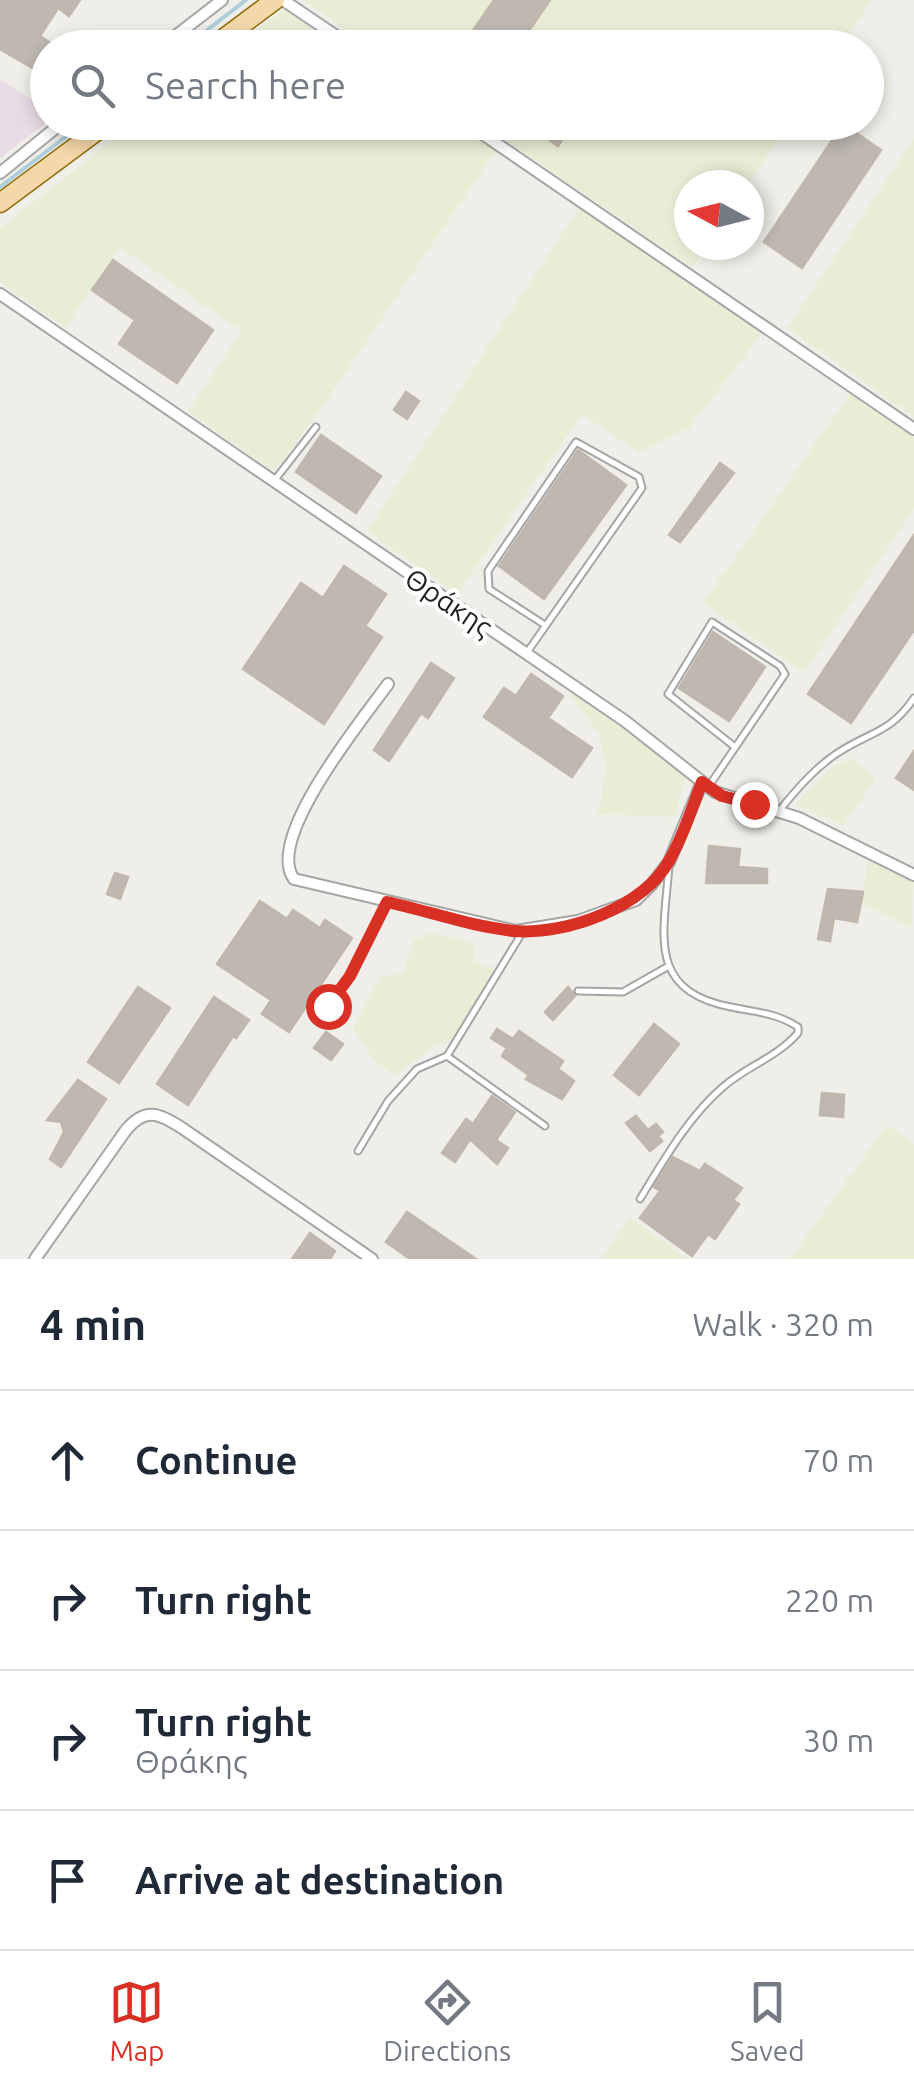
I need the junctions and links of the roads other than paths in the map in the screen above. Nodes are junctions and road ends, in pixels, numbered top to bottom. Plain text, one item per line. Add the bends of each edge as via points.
1 (222, 0) edge
2 (276, 0) edge
3 (284, 0) edge
4 (183, 30) edge
5 (235, 30) edge
6 (328, 30) edge
7 (41, 140) edge
8 (85, 140) edge
9 (491, 140) edge
10 (0, 173) edge
11 (0, 203) edge
12 (0, 294) edge
13 (316, 427) dead end
14 (914, 428) edge
15 (273, 483) junction
16 (546, 626) junction
17 (526, 654) junction
18 (388, 684) dead end
19 (914, 698) edge
20 (734, 747) junction
21 (705, 785) junction
22 (779, 811) junction
23 (669, 862) junction
24 (914, 875) edge
25 (387, 902) junction
26 (523, 930) junction
27 (667, 967) junction
28 (578, 990) dead end
29 (322, 1014) dead end
30 (447, 1056) junction
31 (546, 1126) dead end
32 (358, 1151) dead end
33 (640, 1199) dead end
34 (35, 1259) edge
35 (372, 1259) edge

1 - 4 street
2 - 5 main road
3 - 6 street
7 - 10 street
8 - 11 main road
9 - 14 street
12 - 15 street, Θράκης
13 - 15 lane
15 - 17 street, Θράκης
16 - 16 lane via 642,488 638,477 576,442 488,571 489,589
16 - 17 lane
17 - 21 street, Θράκης
18 - 25 street via 319,779 286,853 294,879
19 - 22 lane via 885,731 838,752 815,771
20 - 20 lane via 668,694 712,622 785,674
20 - 21 lane
21 - 22 street, Θράκης
21 - 23 street
22 - 24 street, Θράκης
23 - 26 street via 636,900 617,909
23 - 27 lane
25 - 26 street
25 - 29 lane via 350,976
26 - 30 lane
27 - 28 lane via 623,992
27 - 33 lane via 685,992 780,1016 798,1026 798,1034 782,1052 724,1085 686,1128
30 - 31 lane
30 - 32 lane via 417,1070 388,1101
34 - 35 street via 126,1130 138,1116 154,1113

